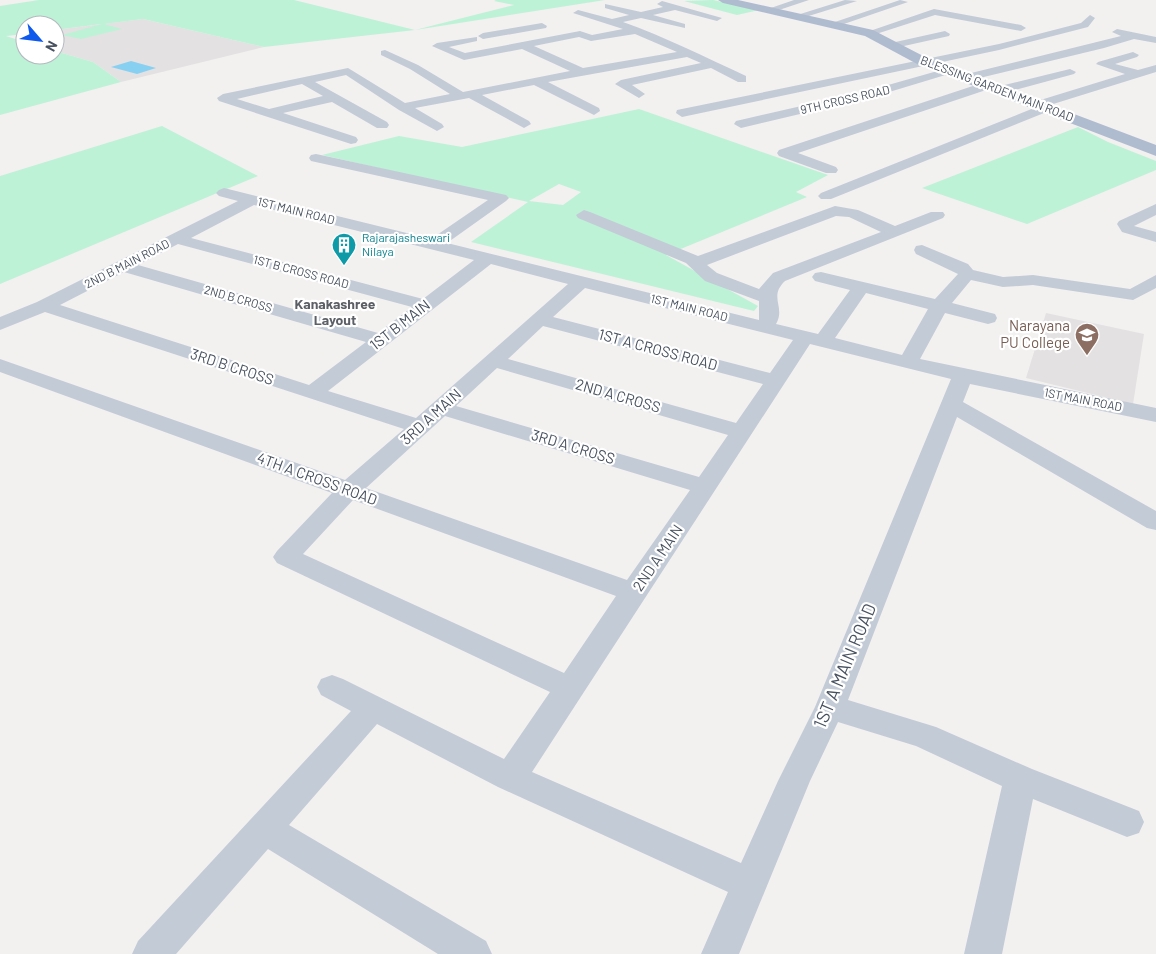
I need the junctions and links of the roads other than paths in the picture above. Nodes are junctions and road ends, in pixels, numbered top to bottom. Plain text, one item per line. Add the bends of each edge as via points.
1 (648, 0) edge
2 (723, 0) edge
3 (804, 0) edge
4 (852, 1) edge
5 (903, 2) dead end
6 (608, 6) dead end
7 (676, 7) junction
8 (770, 10) junction
9 (578, 13) dead end
10 (642, 15) junction
11 (799, 16) junction
12 (717, 18) dead end
13 (1125, 19) dead end
14 (612, 22) junction
15 (834, 24) junction
16 (542, 26) dead end
17 (681, 26) dead end
18 (1022, 28) dead end
19 (638, 30) junction
20 (506, 32) junction
21 (869, 33) junction
22 (945, 34) dead end
23 (1130, 35) junction
24 (1151, 36) edge
25 (662, 40) junction
26 (644, 43) dead end
27 (529, 45) junction
28 (895, 45) junction
29 (385, 53) dead end
30 (689, 53) junction
31 (1134, 55) dead end
32 (464, 57) junction
33 (440, 61) dead end
34 (924, 62) junction
35 (714, 65) junction
36 (1156, 68) edge
37 (948, 70) junction
38 (582, 72) junction
39 (1070, 72) dead end
40 (1139, 74) junction
41 (967, 77) junction
42 (742, 79) dead end
43 (303, 80) junction
44 (536, 81) junction
45 (994, 87) junction
46 (639, 94) dead end
47 (466, 95) junction
48 (332, 98) junction
49 (1042, 106) junction
50 (403, 107) junction
51 (594, 111) dead end
52 (268, 113) junction
53 (682, 113) dead end
54 (364, 115) junction
55 (524, 124) dead end
56 (741, 124) dead end
57 (382, 125) dead end
58 (437, 127) dead end
59 (311, 128) junction
60 (351, 140) dead end
61 (1156, 151) edge
62 (316, 158) dead end
63 (831, 170) dead end
64 (224, 193) dead end
65 (826, 196) dead end
66 (252, 200) junction
67 (1156, 209) edge
68 (584, 214) dead end
69 (937, 215) dead end
70 (895, 232) junction
71 (1156, 237) edge
72 (177, 239) junction
73 (434, 245) junction
74 (922, 250) dead end
75 (488, 258) junction
76 (697, 262) junction
77 (123, 266) junction
78 (967, 274) junction
79 (821, 277) dead end
80 (1156, 280) edge
81 (582, 281) junction
82 (861, 287) junction
83 (766, 298) junction
84 (426, 305) junction
85 (44, 306) junction
86 (938, 308) junction
87 (988, 318) dead end
88 (540, 319) junction
89 (0, 324) edge
90 (765, 327) junction
91 (814, 339) junction
92 (381, 340) junction
93 (494, 361) junction
94 (908, 362) junction
95 (0, 365) edge
96 (963, 376) junction
97 (776, 381) junction
98 (313, 392) junction
99 (952, 405) junction
100 (441, 408) junction
101 (1156, 415) edge
102 (420, 427) junction
103 (742, 432) junction
104 (706, 487) junction
105 (349, 490) junction
106 (1156, 522) edge
107 (635, 593) junction
108 (332, 687) dead end
109 (571, 689) junction
110 (830, 707) junction
111 (372, 708) junction
112 (510, 778) junction
113 (1020, 779) junction
114 (1127, 822) dead end
115 (264, 828) junction
116 (749, 884) junction
117 (150, 954) edge
118 (473, 954) edge
119 (720, 954) edge
120 (983, 954) edge

1 - 7 street
2 - 8 main road, BLESSING GARDEN MAIN ROAD
3 - 8 street
4 - 11 street
5 - 15 street
6 - 10 street
7 - 10 street
7 - 12 street
8 - 11 main road, BLESSING GARDEN MAIN ROAD
9 - 14 street
10 - 14 street
10 - 17 street
11 - 15 main road, BLESSING GARDEN MAIN ROAD
13 - 23 street
14 - 19 street
15 - 21 main road, BLESSING GARDEN MAIN ROAD
16 - 20 street
18 - 21 street via 934,12
19 - 25 street
19 - 27 street via 591,38 580,34
20 - 27 street
20 - 32 street via 433,44
21 - 28 main road, BLESSING GARDEN MAIN ROAD
22 - 28 street
23 - 24 street
23 - 34 street via 1087,22 1000,47
23 - 41 street via 1100,46
25 - 26 street
25 - 30 street
27 - 32 street
27 - 38 street
28 - 34 main road, BLESSING GARDEN MAIN ROAD
29 - 47 street
30 - 35 street
30 - 38 street
31 - 40 street via 1102,64
32 - 33 street
34 - 37 main road, BLESSING GARDEN MAIN ROAD
34 - 53 street
35 - 42 street
35 - 46 street via 622,84
36 - 40 street
37 - 41 main road, BLESSING GARDEN MAIN ROAD
37 - 56 street, 9TH CROSS ROAD via 896,88
38 - 44 street
39 - 45 street
40 - 49 street
41 - 45 main road, BLESSING GARDEN MAIN ROAD
43 - 48 street
43 - 50 street via 348,72
43 - 52 street via 223,98
44 - 47 street
44 - 51 street
45 - 49 main road, BLESSING GARDEN MAIN ROAD
45 - 63 street via 784,153
47 - 50 street
47 - 55 street
48 - 52 street
48 - 54 street
49 - 61 main road, BLESSING GARDEN MAIN ROAD
49 - 65 street
50 - 58 street
52 - 59 street
54 - 57 street
54 - 59 street
59 - 60 street
62 - 73 street via 500,198
64 - 66 street, 1ST MAIN ROAD
66 - 72 street, 2ND B MAIN ROAD
66 - 73 street, 1ST MAIN ROAD
67 - 71 street via 1125,224 1128,229
68 - 76 street
69 - 70 street
70 - 76 street via 852,213 835,211
70 - 83 street via 778,277 767,290
72 - 77 street, 2ND B MAIN ROAD
72 - 84 street, 1ST B CROSS ROAD
73 - 75 street, 1ST MAIN ROAD
74 - 78 street via 962,268
75 - 81 street, 1ST MAIN ROAD
75 - 84 street, 1ST B MAIN
76 - 83 street via 694,264 711,277
77 - 85 street, 2ND B MAIN ROAD
77 - 92 street, 2ND B CROSS
78 - 80 street via 1003,282 1033,280 1133,295
78 - 86 street
79 - 82 street
81 - 88 street, 3RD A MAIN
81 - 90 street, 1ST MAIN ROAD
82 - 86 street
82 - 91 street, 2ND A MAIN
83 - 90 street via 770,318
84 - 92 street, 1ST B MAIN
85 - 89 street, 2ND B MAIN ROAD
85 - 98 street, 3RD B CROSS
86 - 87 street
86 - 94 street
88 - 93 street, 3RD A MAIN
88 - 97 street, 1ST A CROSS ROAD
90 - 91 street, 1ST MAIN ROAD
91 - 94 street, 1ST MAIN ROAD
91 - 97 street, 2ND A MAIN
92 - 98 street, 1ST B MAIN
93 - 100 street, 3RD A MAIN
93 - 103 street, 2ND A CROSS
94 - 96 street, 1ST MAIN ROAD
95 - 105 street, 4TH A CROSS ROAD
96 - 99 street, 1ST A MAIN ROAD
96 - 101 street, 1ST MAIN ROAD
97 - 103 street, 2ND A MAIN
98 - 102 street, 3RD B CROSS
99 - 106 street
99 - 110 street, 1ST A MAIN ROAD
100 - 102 street, 3RD A MAIN
100 - 104 street, 3RD A CROSS
102 - 105 street, 3RD A MAIN
103 - 104 street, 2ND A MAIN
104 - 107 street, 2ND A MAIN
105 - 107 street, 4TH A CROSS ROAD
105 - 109 street, 3RD A MAIN via 286,557
107 - 109 street, 2ND A MAIN
108 - 111 street
109 - 112 street, 2ND A MAIN
110 - 113 street via 924,736
110 - 116 street, 1ST A MAIN ROAD
111 - 112 street
111 - 115 street
112 - 116 street
113 - 114 street
113 - 120 street
115 - 117 street
115 - 118 street
116 - 119 street, 1ST A MAIN ROAD

